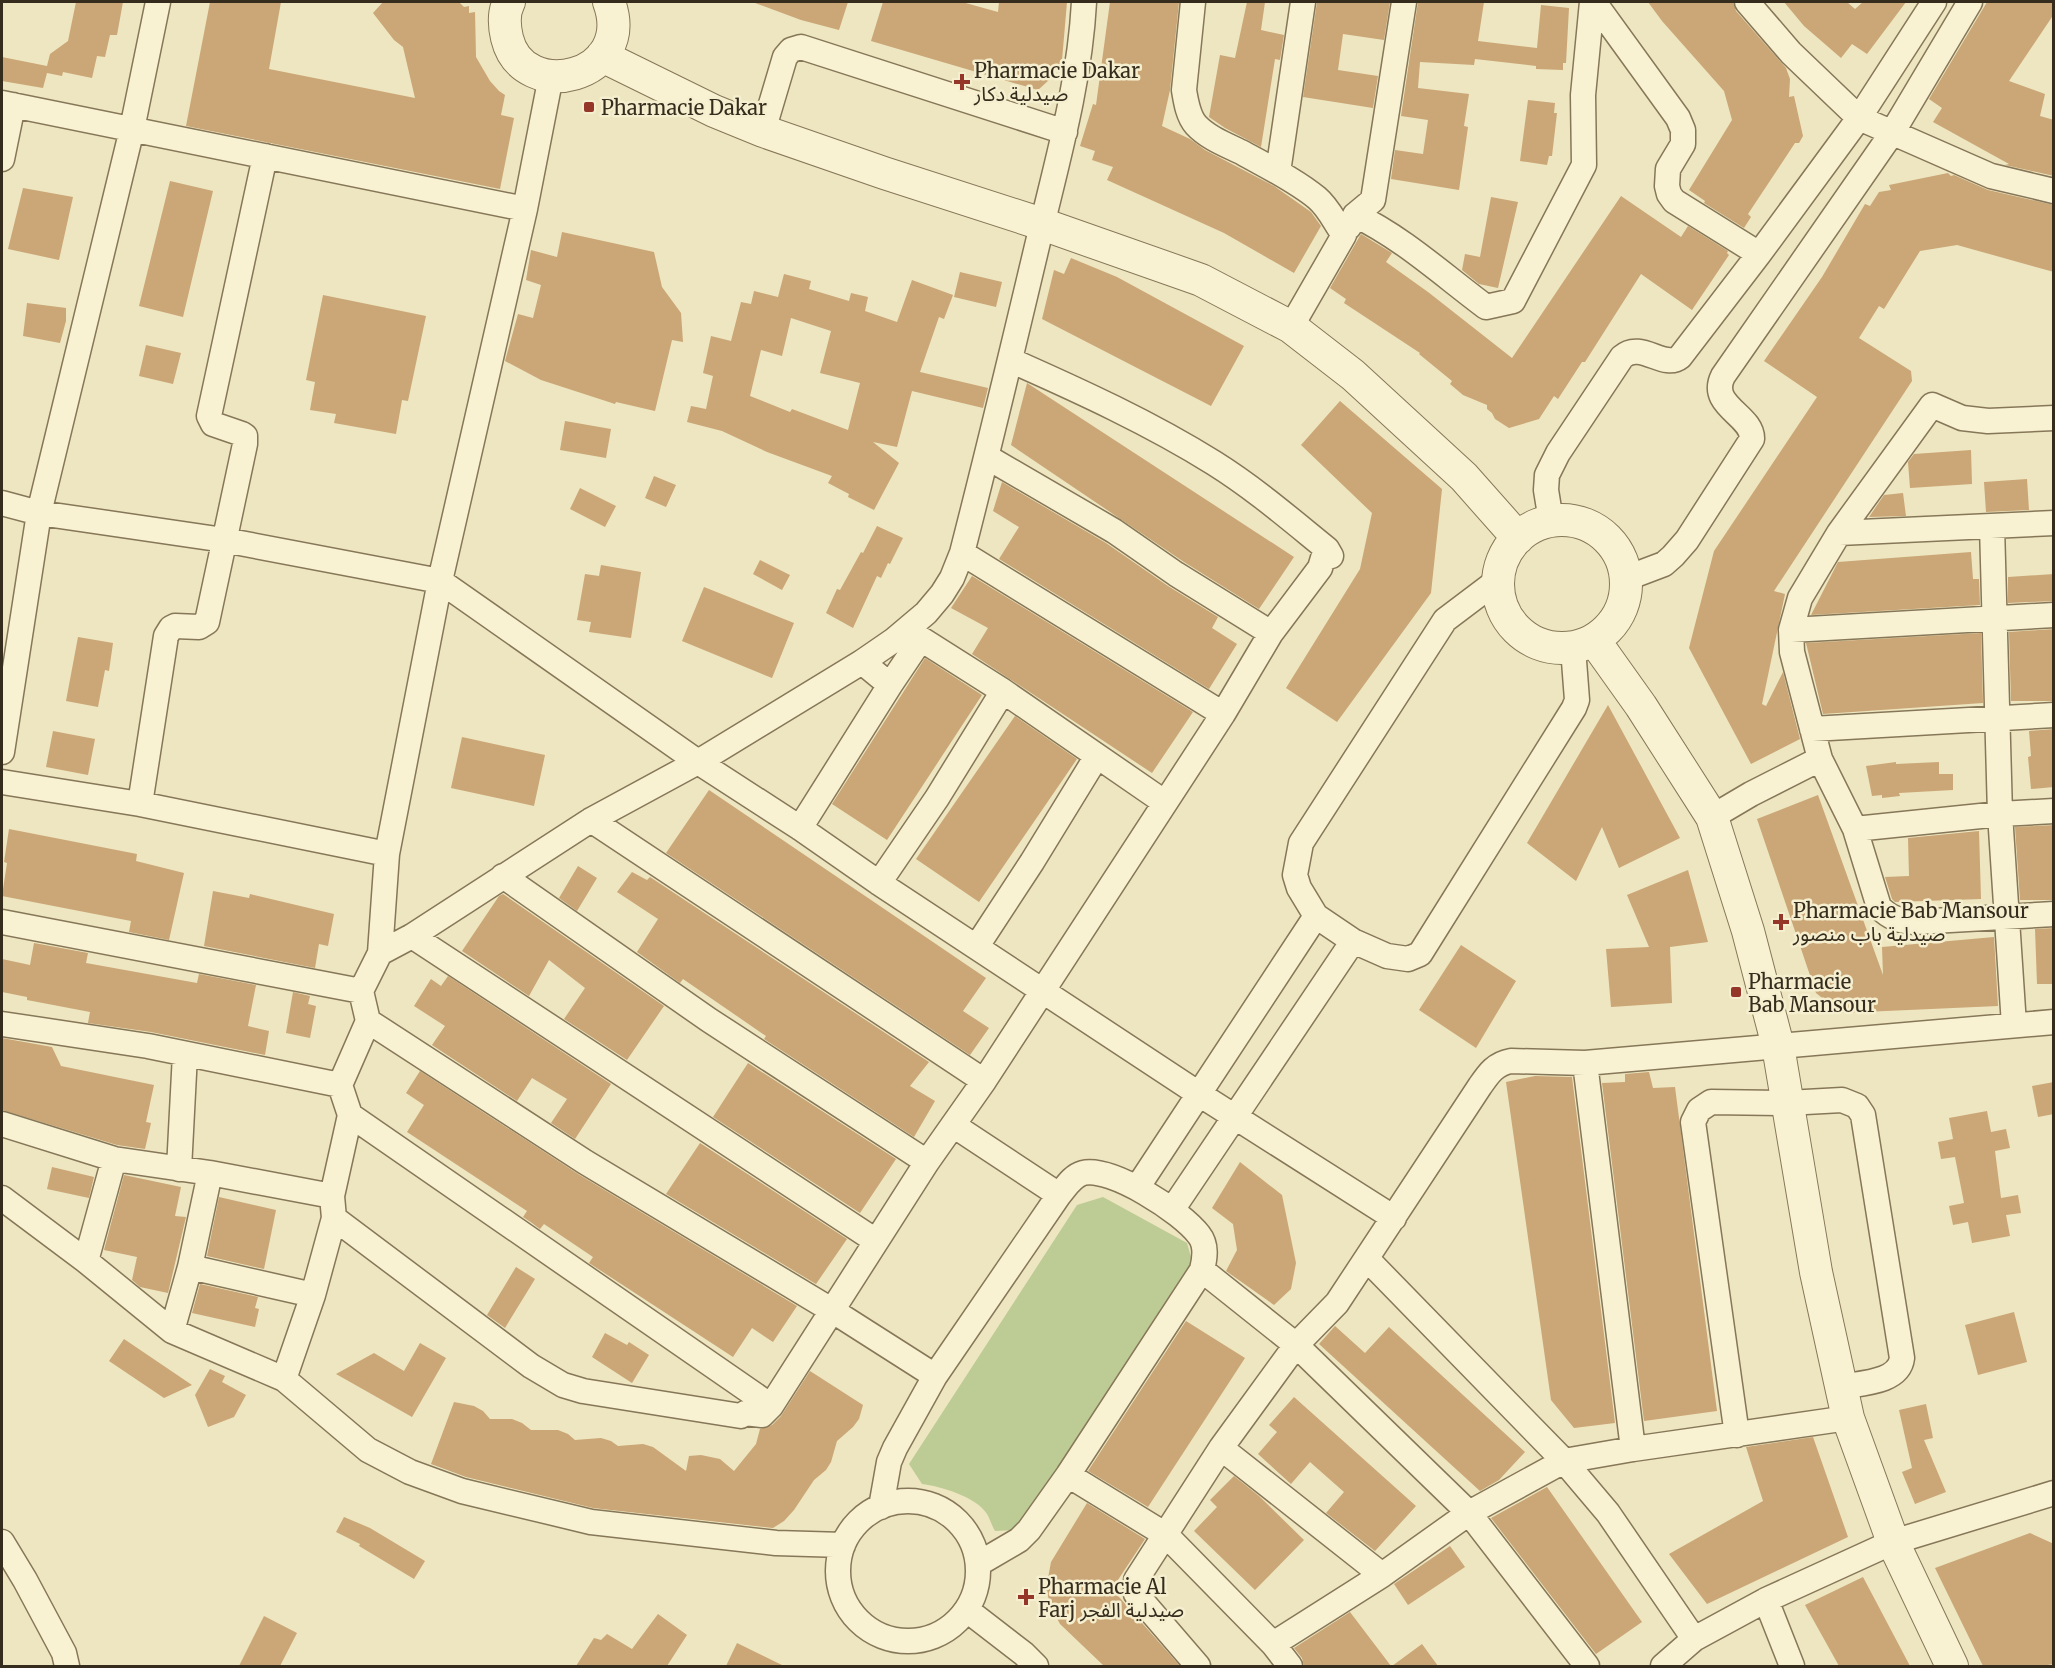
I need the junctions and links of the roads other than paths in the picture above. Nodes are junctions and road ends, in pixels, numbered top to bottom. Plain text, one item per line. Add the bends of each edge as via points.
1 (158, 2) edge
2 (508, 2) edge
3 (609, 2) edge
4 (1084, 2) edge
5 (1193, 2) edge
6 (1303, 2) edge
7 (1404, 2) edge
8 (1593, 2) edge
9 (1747, 2) edge
10 (1934, 2) edge
11 (1970, 2) edge
12 (602, 56) junction
13 (551, 76) junction
14 (7, 104) edge
15 (1859, 118) junction
16 (132, 129) junction
17 (763, 131) junction
18 (1065, 132) junction
19 (1892, 133) junction
20 (265, 156) junction
21 (2, 159) edge
22 (1278, 172) junction
23 (2054, 191) edge
24 (525, 209) junction
25 (1042, 224) junction
26 (1350, 225) junction
27 (1760, 254) junction
28 (1291, 327) junction
29 (1010, 360) junction
30 (2054, 418) edge
31 (987, 457) junction
32 (2, 503) edge
33 (39, 513) junction
34 (1551, 521) junction
35 (2054, 523) edge
36 (1992, 526) junction
37 (1839, 533) junction
38 (1518, 538) junction
39 (224, 540) junction
40 (962, 553) junction
41 (1627, 578) junction
42 (1498, 580) junction
43 (440, 581) junction
44 (2054, 615) edge
45 (1995, 618) junction
46 (1791, 630) junction
47 (1271, 633) junction
48 (921, 639) junction
49 (894, 640) junction
50 (1584, 644) junction
51 (862, 662) junction
52 (890, 685) junction
53 (1003, 691) junction
54 (1223, 714) junction
55 (2054, 715) edge
56 (1998, 719) junction
57 (1812, 729) junction
58 (2, 752) edge
59 (1097, 756) junction
60 (1820, 759) junction
61 (698, 762) junction
62 (2, 782) edge
63 (1164, 802) junction
64 (140, 804) junction
65 (2054, 811) edge
66 (2000, 814) junction
67 (1712, 817) junction
68 (591, 820) junction
69 (800, 828) junction
70 (1855, 828) junction
71 (387, 854) junction
72 (503, 876) junction
73 (879, 883) junction
74 (2054, 914) edge
75 (1316, 916) junction
76 (2006, 916) junction
77 (2, 921) edge
78 (411, 936) junction
79 (1353, 941) junction
80 (977, 946) junction
81 (380, 953) junction
82 (1042, 990) junction
83 (361, 991) junction
84 (368, 1021) junction
85 (2054, 1022) edge
86 (2, 1024) edge
87 (2014, 1025) junction
88 (1778, 1046) junction
89 (185, 1054) junction
90 (1585, 1063) junction
91 (984, 1081) junction
92 (340, 1085) junction
93 (1199, 1094) junction
94 (1787, 1103) junction
95 (350, 1114) junction
96 (1235, 1116) junction
97 (2, 1124) edge
98 (953, 1125) junction
99 (114, 1159) junction
100 (927, 1162) junction
101 (179, 1169) junction
102 (210, 1173) junction
103 (1137, 1188) junction
104 (1059, 1195) junction
105 (2, 1198) edge
106 (333, 1207) junction
107 (1172, 1210) junction
108 (1394, 1218) junction
109 (876, 1241) junction
110 (1367, 1259) junction
111 (86, 1261) junction
112 (190, 1267) junction
113 (1202, 1270) junction
114 (313, 1295) junction
115 (833, 1311) junction
116 (172, 1331) junction
117 (1296, 1345) junction
118 (935, 1376) junction
119 (284, 1379) junction
120 (1840, 1387) junction
121 (771, 1406) junction
122 (1848, 1418) junction
123 (1737, 1435) junction
124 (1221, 1448) junction
125 (1633, 1449) junction
126 (1564, 1461) junction
127 (1068, 1475) junction
128 (2054, 1493) edge
129 (881, 1507) junction
130 (1469, 1514) junction
131 (1166, 1535) junction
132 (2, 1542) edge
133 (1893, 1542) junction
134 (843, 1545) junction
135 (978, 1564) junction
136 (1382, 1575) junction
137 (1766, 1600) junction
138 (967, 1610) junction
139 (1694, 1640) junction
140 (1273, 1644) junction
141 (67, 1666) edge
142 (1036, 1666) edge
143 (1198, 1666) edge
144 (1290, 1666) edge
145 (1587, 1666) edge
146 (1664, 1666) edge
147 (1792, 1666) edge
148 (1952, 1666) edge

1 - 16 street
2 - 13 street via 504,25 508,43 519,59
3 - 12 street via 614,27
4 - 18 street via 1082,45
5 - 22 street via 1184,90 1195,124
6 - 22 street
7 - 26 street via 1373,200
8 - 26 street via 1583,95 1584,165 1513,301 1485,307 1370,222
8 - 27 street via 1683,130 1683,144 1666,178 1674,201
9 - 15 street via 1791,53
10 - 15 street
11 - 19 street
12 - 13 street via 579,73
12 - 17 street
13 - 24 street
14 - 16 street
14 - 21 street
15 - 19 street
15 - 27 street
16 - 20 street
16 - 33 street
17 - 18 street via 785,57 801,47
17 - 25 street
18 - 25 street
19 - 23 street via 1991,176
19 - 41 street via 1719,384 1722,397 1748,427 1752,439 1688,540 1664,564
20 - 24 street
20 - 39 street via 209,416 213,424 242,434 245,440
22 - 26 street via 1318,199 1334,222
24 - 43 street
25 - 28 street via 1201,280
25 - 29 street
26 - 28 street
27 - 34 street via 1677,360 1636,351 1622,357 1547,475
28 - 38 street via 1353,375 1464,477
29 - 31 street
29 - 47 street via 1216,464 1327,549 1331,556 1323,558 1320,568
30 - 37 street via 1988,421 1962,418 1932,405
31 - 40 street
31 - 47 street via 1114,531
32 - 33 street
33 - 39 street
33 - 58 street
34 - 38 street
34 - 41 street via 1572,521 1592,527 1609,540 1621,557
35 - 36 street
36 - 37 street
36 - 45 street
37 - 46 street via 1800,598
38 - 42 street via 1501,564
39 - 43 street
39 - 64 street via 207,622 199,627 175,626 166,636
40 - 49 street via 942,594
40 - 54 street
41 - 50 street via 1620,614 1609,631
42 - 50 street via 1499,599 1519,632 1535,643 1554,648
42 - 75 street via 1445,620 1301,843 1295,875
43 - 61 street
43 - 71 street
44 - 45 street
45 - 46 street
45 - 56 street
46 - 57 street via 1792,652
47 - 54 street
48 - 49 street
48 - 52 street
48 - 53 street
49 - 51 street
50 - 67 street via 1641,706
50 - 79 street via 1574,708 1420,954 1408,959 1387,956
51 - 52 street
51 - 61 street
52 - 69 street
53 - 59 street
53 - 73 street
54 - 63 street
55 - 56 street
56 - 57 street
56 - 66 street
57 - 60 street
59 - 63 street
59 - 80 street
60 - 67 street
60 - 70 street
61 - 68 street
61 - 69 street
62 - 64 street
63 - 82 street
64 - 71 street
65 - 66 street
66 - 70 street
66 - 76 street
67 - 88 street via 1749,931
68 - 72 street
68 - 91 street
69 - 73 street
70 - 76 street via 1879,907 1887,915 1915,922
71 - 81 street
72 - 78 street
72 - 100 street via 709,1020
73 - 80 street
74 - 76 street
75 - 79 street
75 - 93 street
76 - 87 street
77 - 83 street
78 - 81 street
78 - 109 street
79 - 96 street
80 - 82 street
81 - 83 street
82 - 91 street
82 - 93 street
83 - 84 street
84 - 92 street
84 - 115 street via 585,1162
85 - 87 street
86 - 89 street
87 - 88 street
88 - 90 street
88 - 94 street
89 - 92 street
89 - 101 street
90 - 108 street via 1511,1061 1490,1072
90 - 125 street
91 - 98 street
92 - 95 street
93 - 96 street
93 - 103 street
94 - 120 street
94 - 120 street via 1842,1100 1857,1106 1863,1115 1902,1358 1897,1371 1889,1377
94 - 123 street via 1711,1102 1699,1110 1693,1122
95 - 106 street
95 - 121 street
96 - 107 street
96 - 108 street
97 - 99 street
98 - 100 street
98 - 104 street
99 - 101 street
99 - 111 street
100 - 109 street
101 - 102 street
102 - 106 street
102 - 112 street
103 - 104 street via 1103,1174 1085,1173 1075,1176
103 - 107 street
104 - 118 street
105 - 111 street
106 - 114 street
106 - 121 street via 531,1366 563,1384 583,1391 741,1416 762,1415
107 - 113 street via 1199,1235 1204,1247
108 - 110 street
109 - 115 street
110 - 117 street via 1337,1303
110 - 126 street
111 - 116 street
112 - 114 street
112 - 116 street
113 - 117 street
113 - 127 street
114 - 119 street
115 - 118 street
115 - 121 street
116 - 119 street
117 - 124 street
117 - 130 street
118 - 129 street via 892,1455
119 - 134 street via 368,1450 410,1472 462,1491 591,1522 776,1543
120 - 122 street
122 - 123 street
122 - 133 street
123 - 125 street
124 - 131 street
124 - 136 street
125 - 126 street
126 - 130 street
126 - 139 street via 1608,1513
127 - 131 street
127 - 135 street via 1019,1540
128 - 133 street
129 - 134 street via 865,1516
129 - 135 street via 923,1503 944,1511 972,1543
130 - 136 street
130 - 145 street
131 - 140 street
131 - 143 street via 1136,1580 1136,1594
132 - 141 street via 64,1653
133 - 137 street
133 - 148 street
134 - 138 street via 838,1567 841,1590 850,1611 866,1627 886,1638 931,1638 951,1627
135 - 138 street via 978,1580
136 - 140 street
137 - 139 street
137 - 147 street
138 - 142 street
139 - 146 street
140 - 144 street

